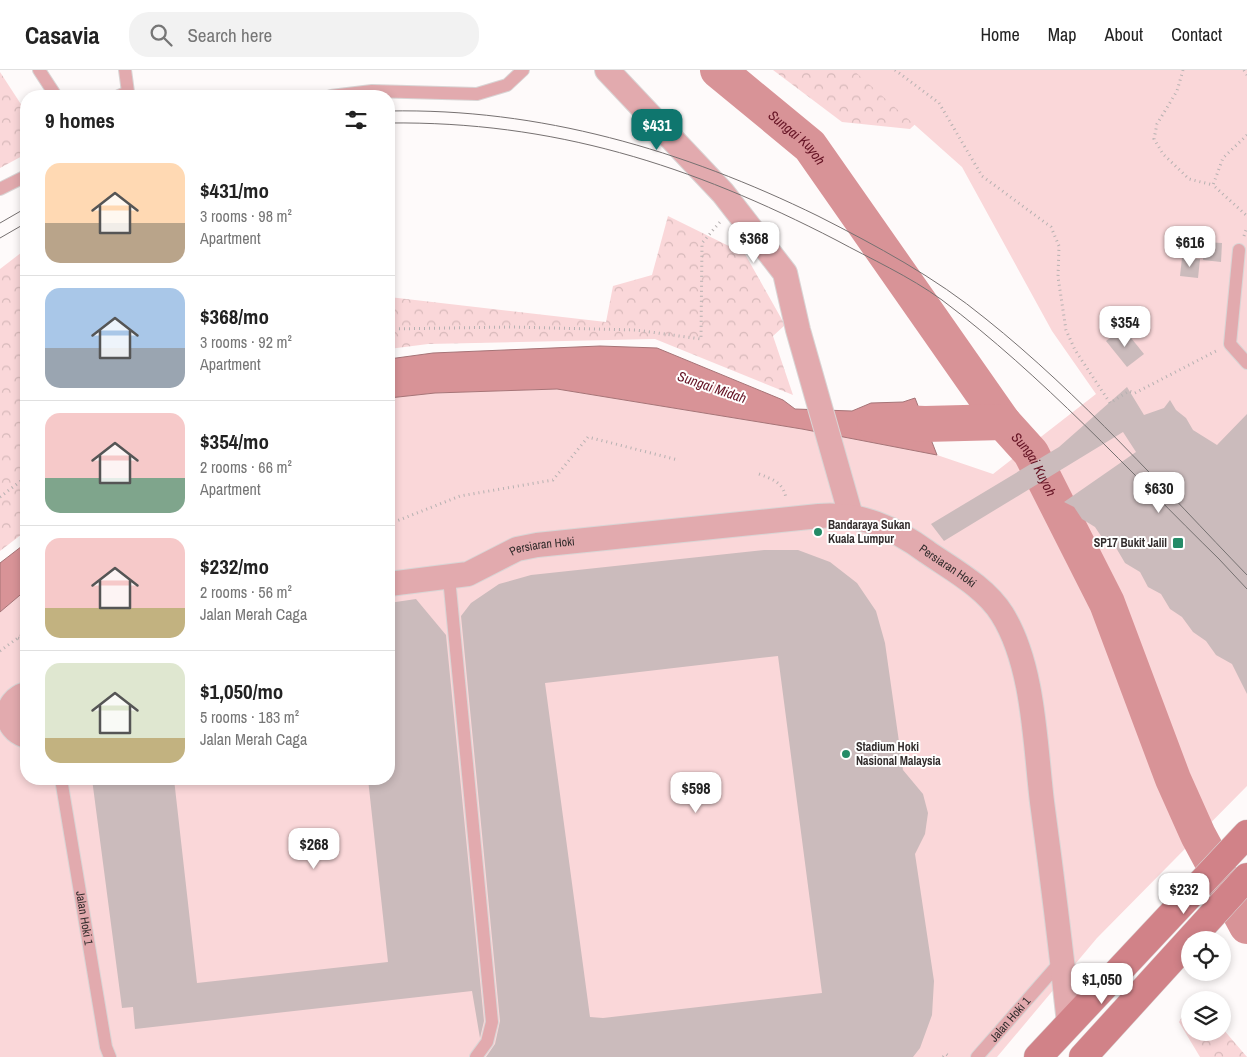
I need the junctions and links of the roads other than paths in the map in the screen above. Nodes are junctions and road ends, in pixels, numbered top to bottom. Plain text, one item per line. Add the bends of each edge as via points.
1 (38, 70) edge
2 (125, 70) edge
3 (523, 70) edge
4 (606, 70) edge
5 (52, 90) edge
6 (128, 90) edge
7 (395, 92) edge
8 (20, 179) edge
9 (0, 189) edge
10 (1239, 250) dead end
11 (1247, 363) edge
12 (850, 516) junction
13 (448, 578) junction
14 (395, 583) edge
15 (20, 697) edge
16 (4, 713) edge
17 (20, 733) edge
18 (62, 785) edge
19 (1247, 834) edge
20 (1247, 877) edge
21 (1062, 960) junction
22 (1069, 1023) junction
23 (110, 1057) edge
24 (476, 1057) edge
25 (977, 1057) edge
26 (1038, 1057) edge
27 (1083, 1057) edge

1 - 5 lane
2 - 6 lane
3 - 7 lane via 507,85 477,94
4 - 12 street via 734,207 785,273
8 - 9 lane
10 - 11 lane via 1230,344
12 - 13 street, Persiaran Hoki via 789,518 537,545 517,549 487,566
12 - 21 street, Persiaran Hoki via 894,531 972,583 1002,614 1010,630 1025,679 1032,717
13 - 14 street, Persiaran Hoki
13 - 24 lane via 492,1022 487,1042
15 - 16 street
16 - 17 street via 14,730
18 - 23 lane, Jalan Hoki 1
19 - 22 street
20 - 27 street
21 - 22 street, Persiaran Hoki
21 - 25 lane, Jalan Hoki 1
22 - 26 street

